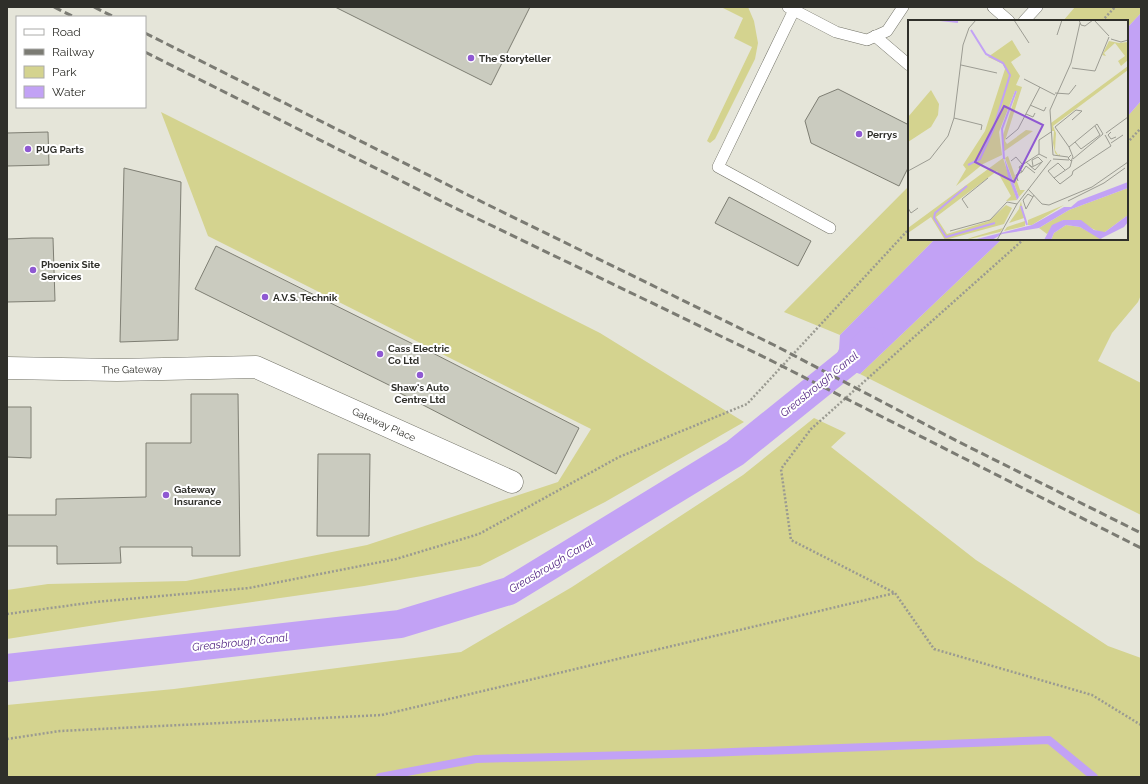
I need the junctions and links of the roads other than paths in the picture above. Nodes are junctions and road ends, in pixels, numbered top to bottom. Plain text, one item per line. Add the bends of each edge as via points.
1 (903, 7) edge
2 (993, 7) edge
3 (1037, 7) edge
4 (791, 8) edge
5 (1008, 20) edge
6 (1025, 20) edge
7 (875, 36) junction
8 (908, 64) edge
9 (830, 228) dead end
10 (256, 367) joint
11 (7, 368) edge
12 (512, 482) dead end

1 - 7 lane via 887,32
2 - 5 lane
3 - 6 lane
4 - 7 lane via 836,32 867,40
4 - 9 lane via 718,168
7 - 8 lane
10 - 11 street, The Gateway via 117,370
10 - 12 street, Gateway Place

